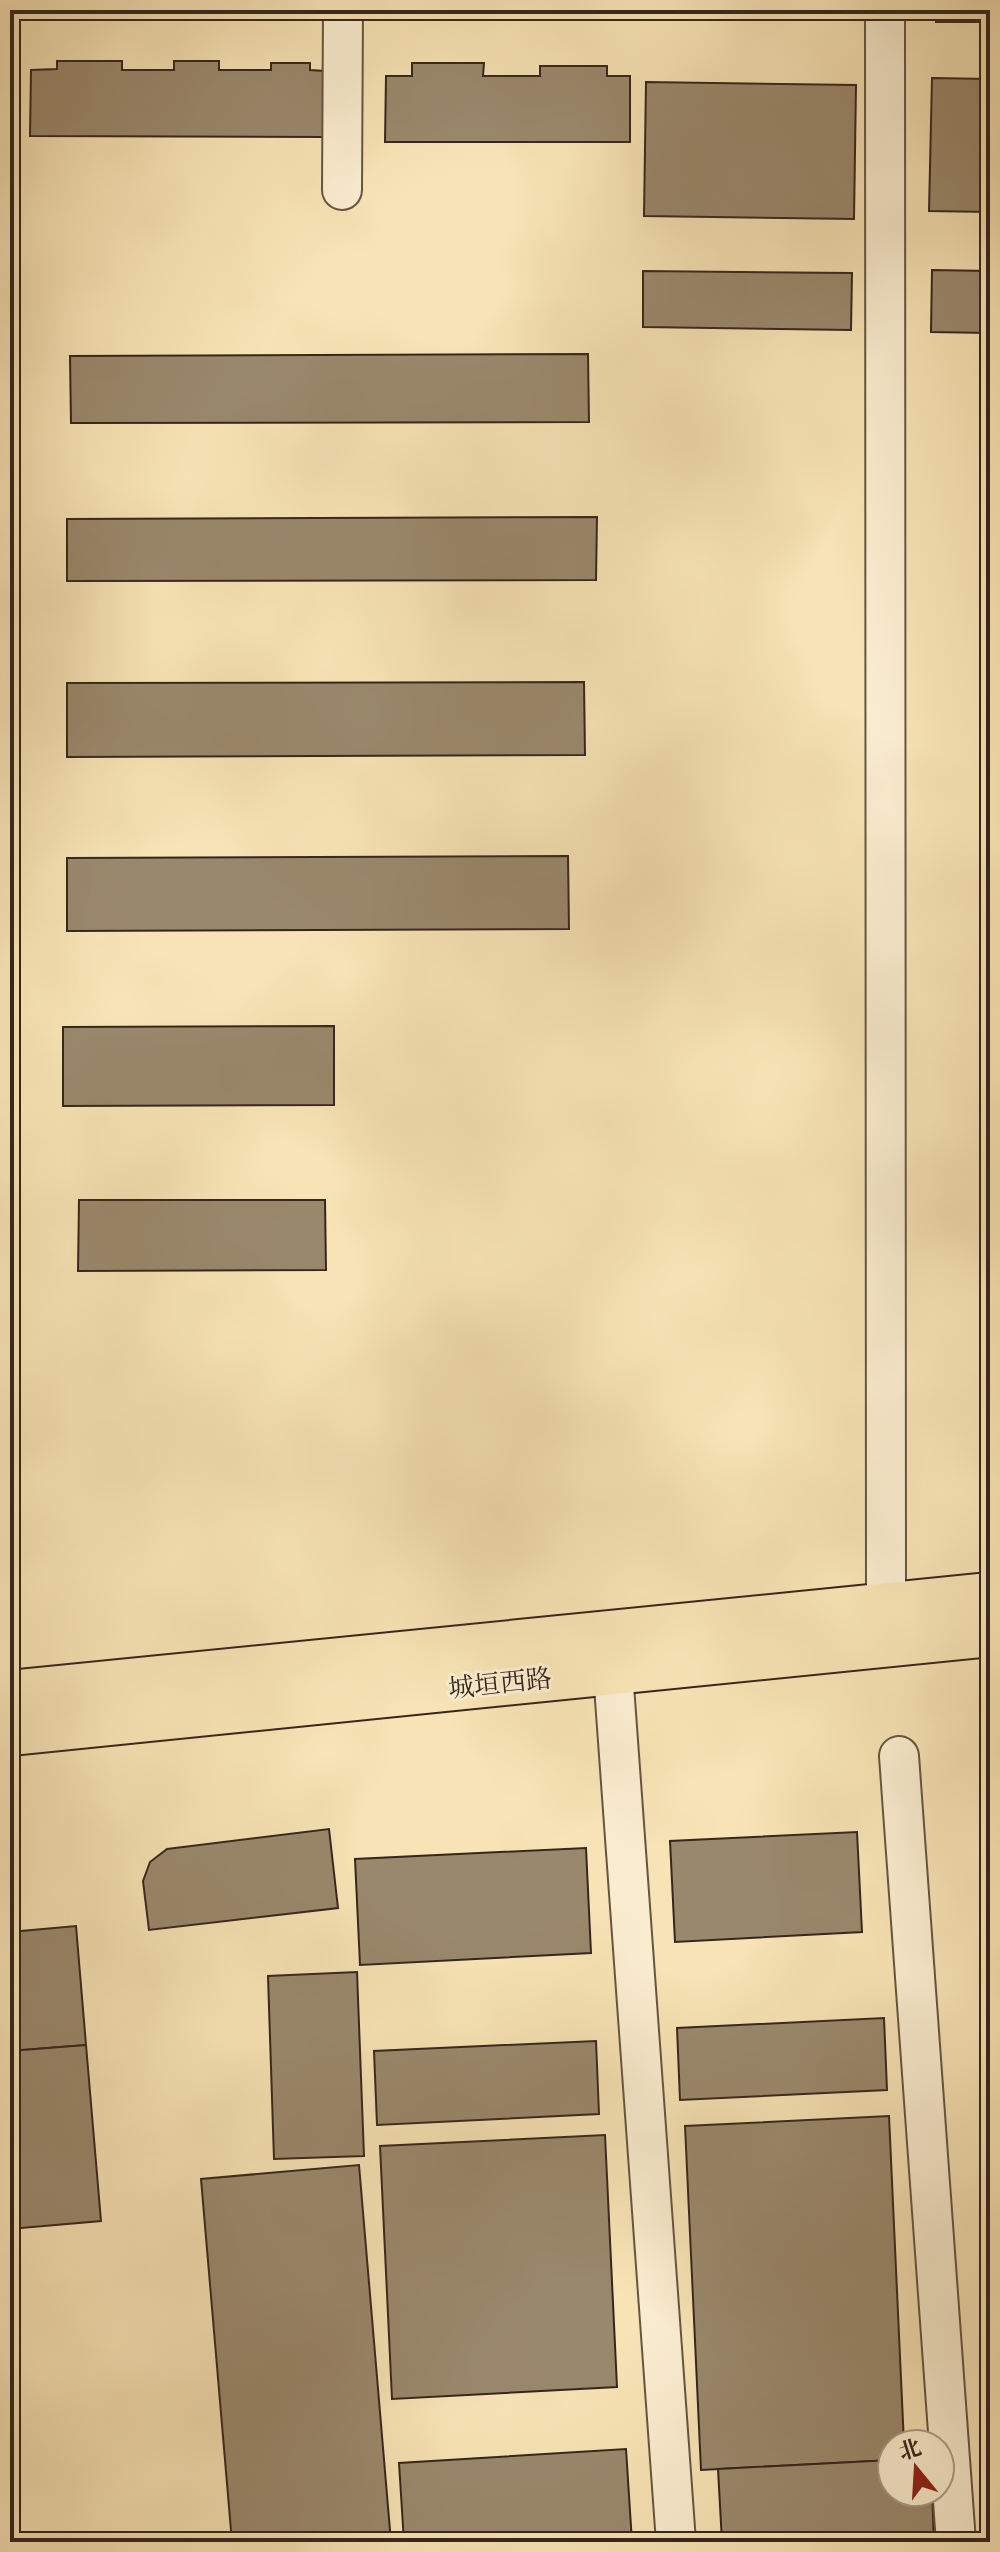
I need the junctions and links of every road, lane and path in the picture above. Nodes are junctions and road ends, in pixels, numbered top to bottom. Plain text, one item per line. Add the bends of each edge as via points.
1 (343, 10) edge
2 (885, 10) edge
3 (342, 190) dead end
4 (990, 1595) edge
5 (886, 1605) junction
6 (990, 1634) edge
7 (613, 1672) junction
8 (10, 1693) edge
9 (10, 1733) edge
10 (899, 1756) dead end
11 (676, 2542) edge
12 (956, 2542) edge

1 - 3 street
2 - 5 street
4 - 5 main road, 城垣西路
5 - 8 main road, 城垣西路
6 - 7 main road, 城垣西路
7 - 9 main road, 城垣西路
7 - 11 street
10 - 12 street

